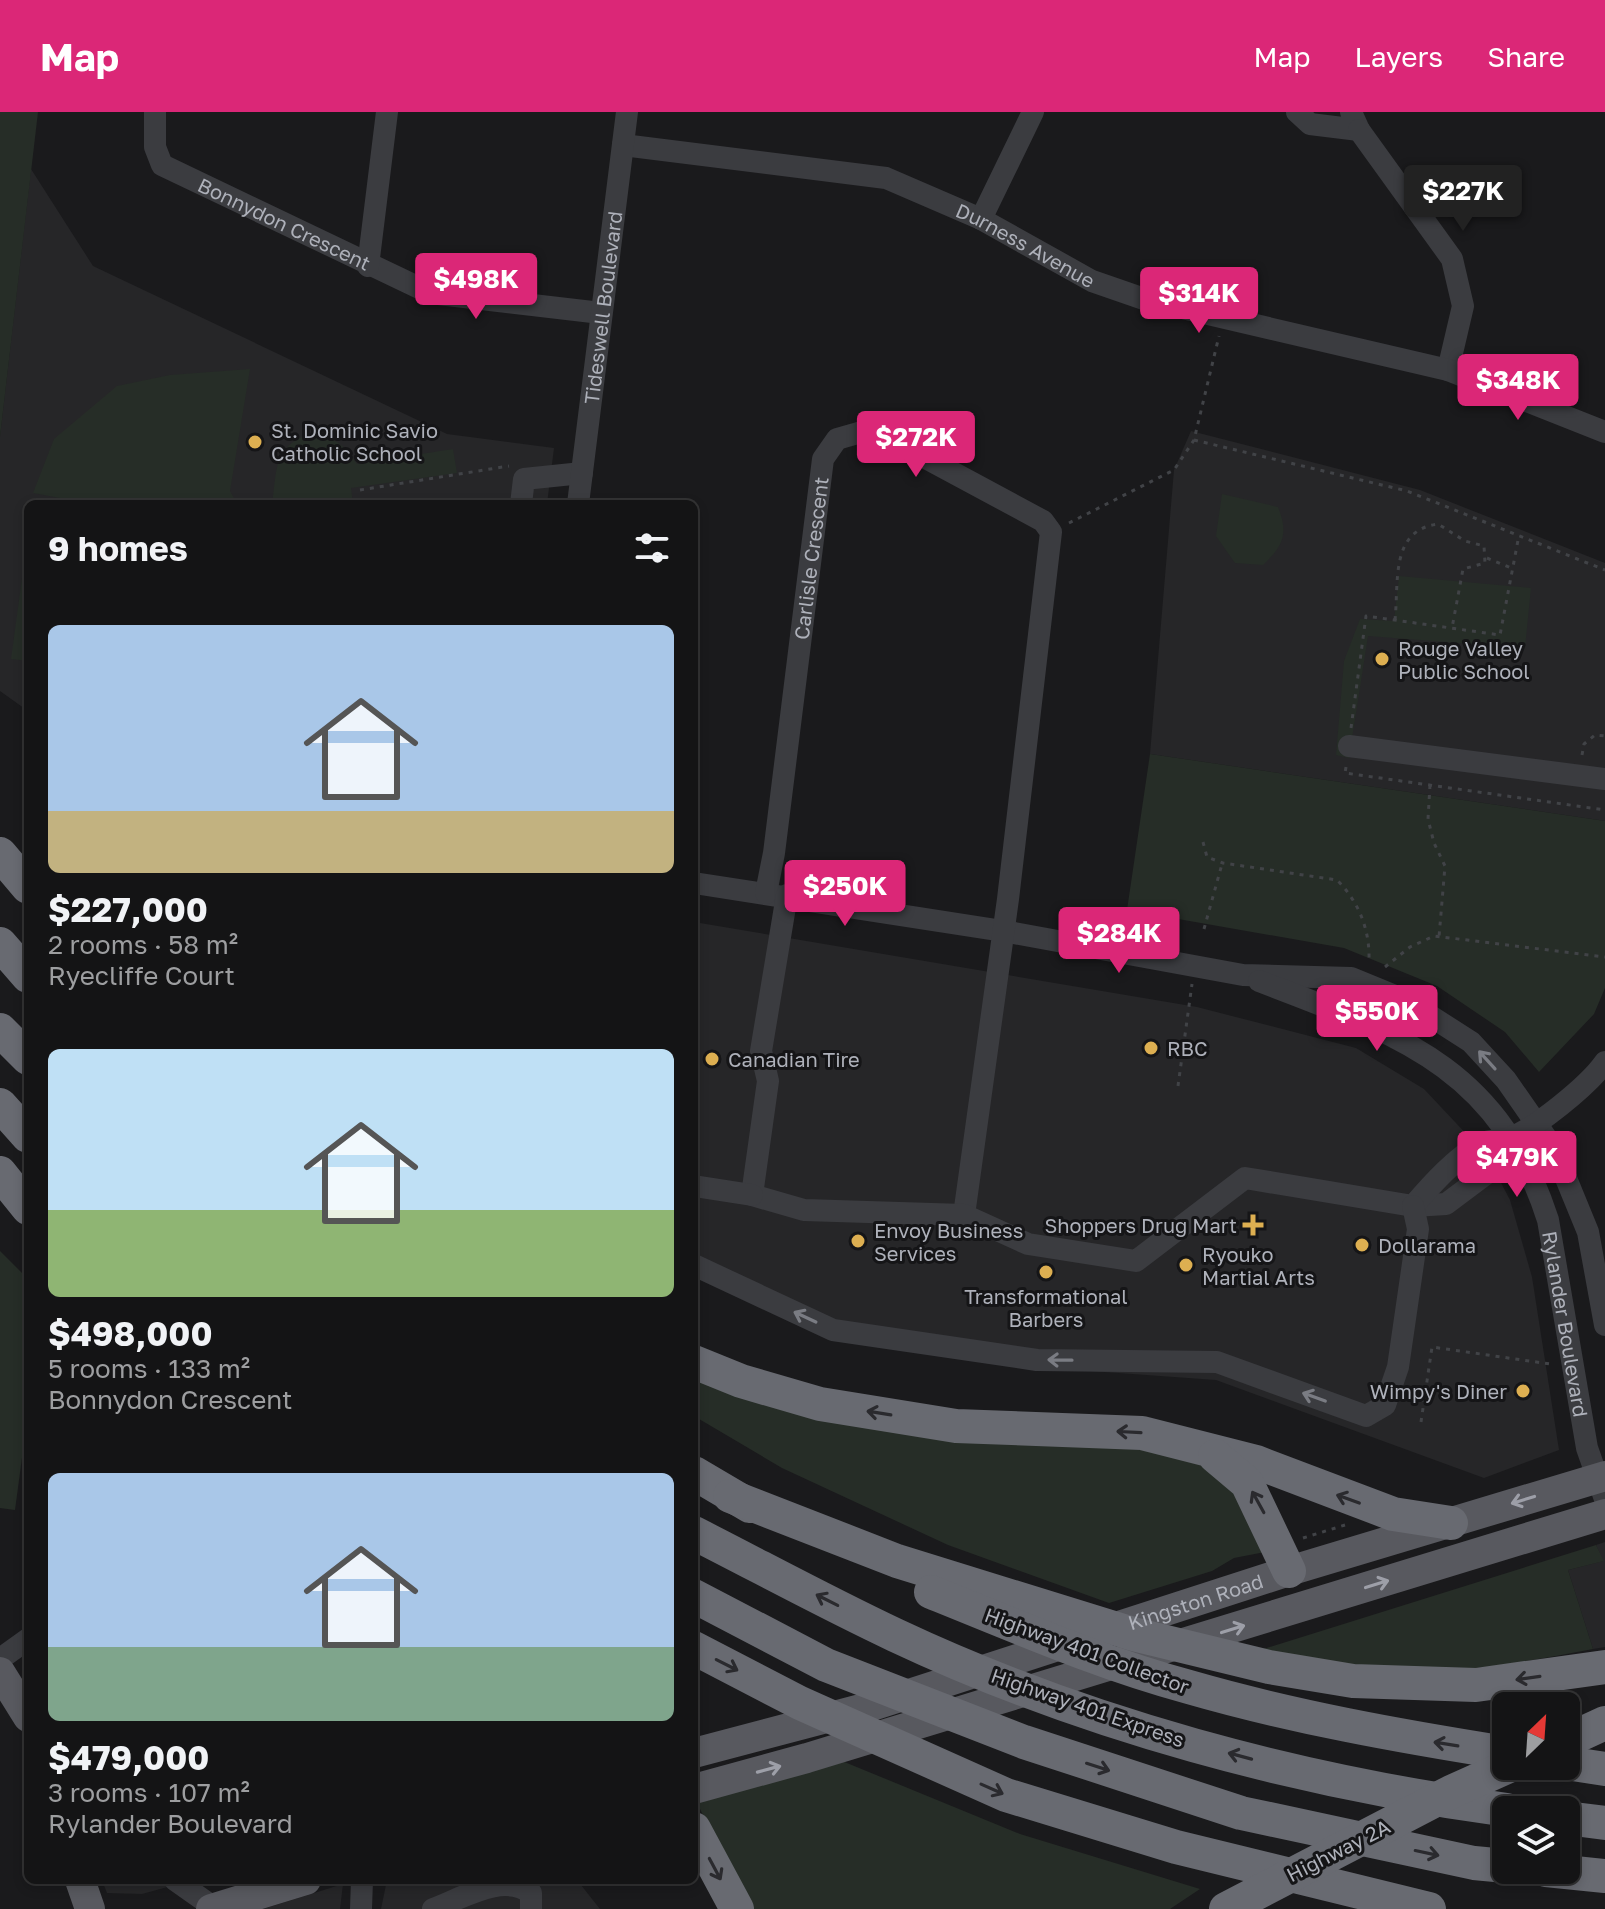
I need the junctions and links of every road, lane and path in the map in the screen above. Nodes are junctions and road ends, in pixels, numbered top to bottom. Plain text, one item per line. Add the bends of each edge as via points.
1 (155, 112) edge
2 (387, 112) edge
3 (627, 112) edge
4 (1033, 112) edge
5 (1297, 112) edge
6 (1355, 121) edge
7 (623, 145) junction
8 (981, 219) junction
9 (368, 266) junction
10 (601, 313) junction
11 (1224, 317) junction
12 (1448, 370) junction
13 (1605, 432) edge
14 (1194, 440) junction
15 (510, 466) dead end
16 (582, 473) junction
17 (360, 490) dead end
18 (521, 500) edge
19 (579, 500) edge
20 (1051, 532) junction
21 (1519, 535) junction
22 (1487, 558) junction
23 (1511, 568) junction
24 (1605, 570) edge
25 (1395, 620) junction
26 (1451, 628) junction
27 (1349, 746) junction
28 (1605, 779) edge
29 (1430, 785) junction
30 (1605, 810) edge
31 (0, 830) edge
32 (1203, 842) dead end
33 (24, 851) edge
34 (0, 854) edge
35 (1223, 863) junction
36 (24, 882) edge
37 (698, 884) edge
38 (776, 894) junction
39 (1204, 929) dead end
40 (1003, 931) junction
41 (1439, 937) junction
42 (0, 944) edge
43 (1605, 957) edge
44 (1369, 961) dead end
45 (1195, 965) junction
46 (1385, 967) dead end
47 (24, 971) edge
48 (1243, 975) junction
49 (0, 1030) edge
50 (24, 1054) edge
51 (1605, 1062) edge
52 (1178, 1086) dead end
53 (0, 1105) edge
54 (1536, 1121) junction
55 (24, 1132) edge
56 (1509, 1138) junction
57 (0, 1173) edge
58 (698, 1187) edge
59 (752, 1195) junction
60 (24, 1203) edge
61 (1413, 1206) junction
62 (964, 1215) junction
63 (1600, 1266) edge
64 (698, 1267) edge
65 (1605, 1325) edge
66 (698, 1364) edge
67 (1550, 1364) dead end
68 (1421, 1422) dead end
69 (1205, 1448) junction
70 (698, 1476) edge
71 (1602, 1485) edge
72 (730, 1496) junction
73 (1605, 1514) edge
74 (1352, 1523) dead end
75 (1451, 1523) junction
76 (698, 1535) edge
77 (1300, 1539) dead end
78 (1289, 1571) junction
79 (698, 1598) edge
80 (1303, 1608) junction
81 (24, 1642) edge
82 (698, 1650) edge
83 (0, 1659) edge
84 (1605, 1667) edge
85 (0, 1672) edge
86 (24, 1711) edge
87 (1605, 1723) edge
88 (1580, 1735) edge
89 (1605, 1745) edge
90 (1492, 1751) edge
91 (698, 1752) edge
92 (1580, 1755) edge
93 (1580, 1763) edge
94 (1605, 1769) edge
95 (1492, 1774) edge
96 (1492, 1779) edge
97 (698, 1788) edge
98 (1451, 1792) junction
99 (1492, 1807) edge
100 (698, 1836) edge
101 (1490, 1864) edge
102 (1580, 1873) edge
103 (1605, 1876) edge
104 (81, 1884) edge
105 (180, 1884) edge
106 (293, 1884) edge
107 (362, 1884) edge
108 (1415, 1907) edge
109 (90, 1909) edge
110 (214, 1909) edge
111 (361, 1909) edge
112 (433, 1909) edge
113 (531, 1909) edge
114 (737, 1909) edge
115 (1226, 1909) edge

1 - 9 street, Bonnydon Crescent via 155,147 162,165
2 - 9 street
3 - 7 street, Tideswell Boulevard
4 - 8 street
5 - 6 street via 1310,124
6 - 12 street via 1452,259 1463,306
7 - 8 street, Durness Avenue via 886,178
7 - 10 street, Tideswell Boulevard
8 - 11 street, Durness Avenue via 1092,281
9 - 10 street, Bonnydon Crescent via 430,293
10 - 16 street, Tideswell Boulevard
11 - 12 street, Durness Avenue
11 - 14 path
12 - 13 street, Durness Avenue
14 - 20 path via 1174,470
14 - 21 path via 1407,491
15 - 17 path
16 - 18 street via 524,479
16 - 19 street, Tideswell Boulevard
20 - 38 street, Carlisle Crescent via 1043,521 872,429 837,439 823,459
20 - 40 street
21 - 23 path
21 - 24 path
22 - 23 path
22 - 25 path via 1484,546 1438,524 1412,532 1403,545
22 - 26 path via 1476,568 1463,569
23 - 26 path via 1500,635
25 - 26 path
25 - 27 path via 1366,616
27 - 28 street
27 - 29 path via 1345,773
29 - 30 path
29 - 41 path via 1428,819 1445,866
31 - 33 highway
32 - 35 path via 1207,857
34 - 36 highway
35 - 39 path
35 - 44 path via 1337,880 1360,913
37 - 38 street, Rylander Boulevard
38 - 40 street, Rylander Boulevard
38 - 59 street, Carlisle Crescent via 761,1051 768,1081
40 - 45 street, Rylander Boulevard
40 - 62 street
41 - 43 path
41 - 46 path via 1410,947
42 - 47 highway
45 - 48 street, Rylander Boulevard
45 - 52 path
54 -> 48 street, Rylander Boulevard via 1471,1042 1407,1001 1351,978
48 - 56 street, Rylander Boulevard via 1372,1024 1433,1057 1477,1094
49 - 50 highway
51 - 54 street
53 - 55 highway
54 - 56 street
54 - 63 street, Rylander Boulevard via 1575,1193
56 - 61 street via 1498,1165 1446,1204
56 - 71 street, Rylander Boulevard via 1548,1220 1587,1448
57 - 60 highway
58 - 59 street
59 - 62 street via 804,1210
61 - 62 street via 1245,1178 1136,1261 1028,1244
61 -> 64 street via 1418,1229 1398,1367 1385,1405 1366,1416 1217,1362 1037,1360 833,1330
63 - 65 street, Rylander Boulevard
69 -> 66 highway via 1142,1433 956,1426 820,1404
67 - 68 path via 1432,1347
75 -> 69 highway via 1393,1514
78 -> 69 highway via 1247,1483
70 - 72 highway, Highway 401 Collector
71 -> 75 main road, Kingston Road
84 -> 72 highway via 1476,1685 1353,1681 1269,1667 1133,1634 897,1561
90 -> 72 highway, Highway 401 Collector via 1387,1734 1187,1687 1046,1640 873,1569
80 -> 73 main road, Kingston Road
74 - 77 path
75 - 78 main road, Kingston Road
99 -> 76 highway, Highway 401 Express via 1315,1776 1091,1712 896,1636
78 - 80 main road
78 - 91 main road, Kingston Road via 872,1706
79 -> 101 highway via 826,1665 1024,1742 1241,1813
97 -> 80 main road, Kingston Road
81 - 83 street
82 -> 108 highway via 1006,1795 1176,1847
85 - 86 main road
87 - 88 highway
89 - 92 highway
93 - 94 highway
95 - 98 highway
96 - 98 highway
98 - 115 highway, Highway 2A
100 -> 114 highway
102 - 103 highway
104 - 109 main road
105 - 110 street
106 - 110 main road
107 - 111 street
112 - 113 street via 501,1884 519,1884 531,1893

